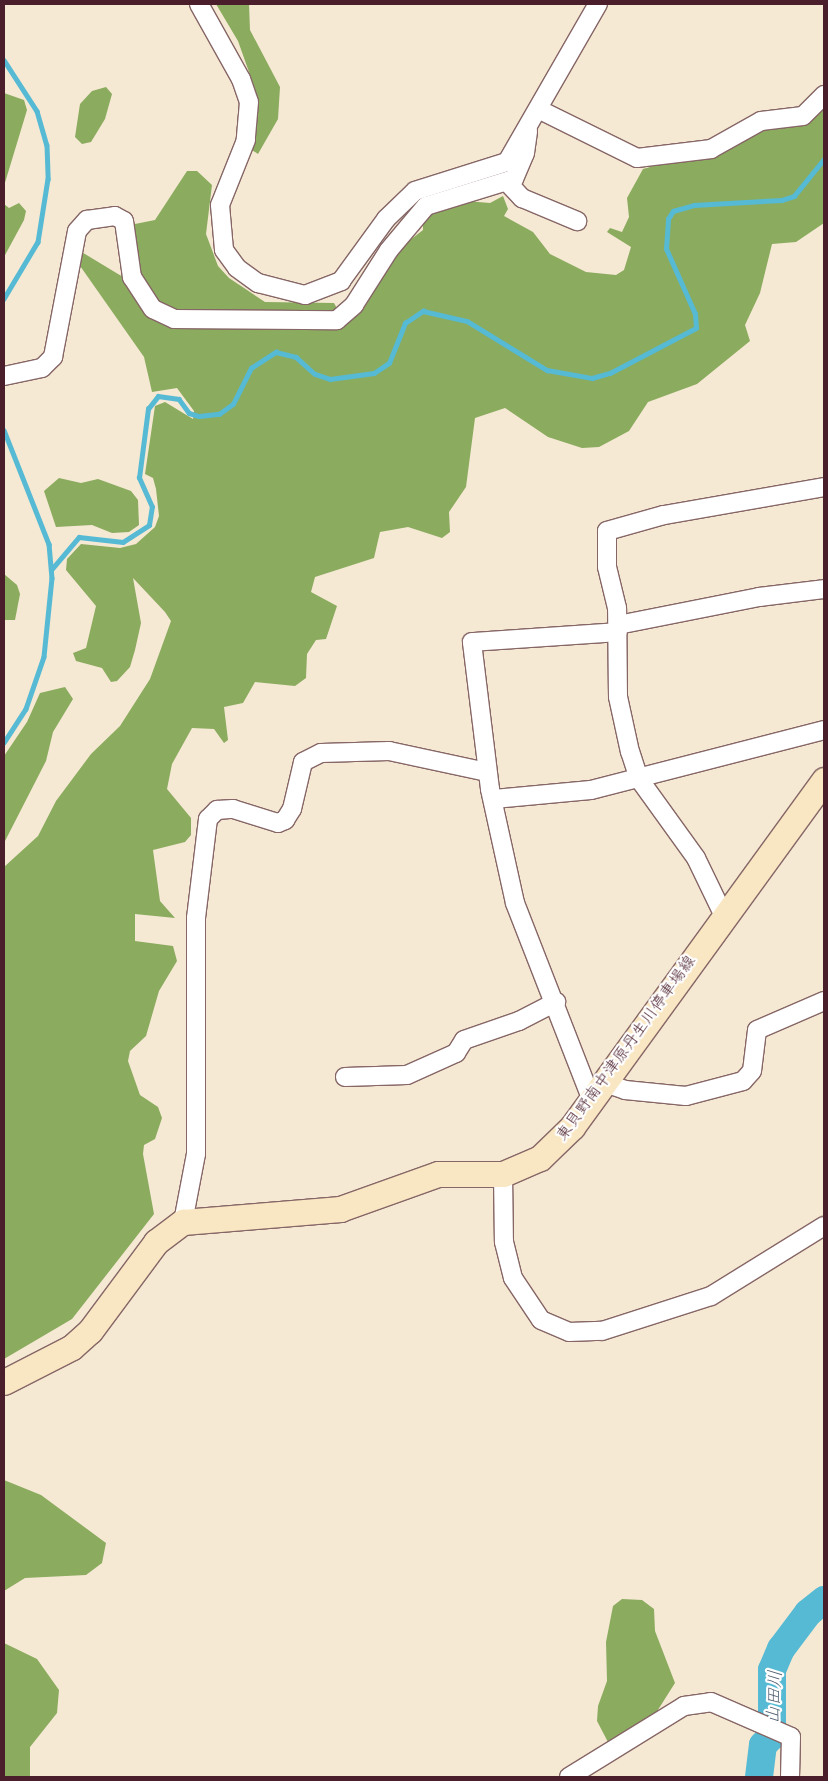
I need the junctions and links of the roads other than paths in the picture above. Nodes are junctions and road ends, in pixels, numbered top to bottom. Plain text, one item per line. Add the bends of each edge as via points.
1 (198, 4) edge
2 (598, 4) edge
3 (824, 96) edge
4 (540, 110) junction
5 (528, 131) junction
6 (508, 183) junction
7 (577, 221) dead end
8 (4, 376) edge
9 (824, 487) edge
10 (824, 589) edge
11 (618, 628) junction
12 (824, 730) edge
13 (487, 772) junction
14 (639, 779) junction
15 (824, 780) edge
16 (494, 799) junction
17 (724, 916) junction
18 (824, 1001) edge
19 (556, 1002) junction
20 (345, 1078) dead end
21 (596, 1090) junction
22 (503, 1174) junction
23 (183, 1222) junction
24 (824, 1226) edge
25 (4, 1382) edge
26 (569, 1777) edge
27 (790, 1777) edge

1 - 5 street via 242,79 249,102 246,140 220,204 221,240 237,268 274,290 305,295 331,288 352,270 400,203 415,192 499,166
2 - 4 street
3 - 4 street via 803,116 761,121 711,149 638,158
4 - 5 street
5 - 6 street via 522,167
6 - 7 street via 522,198
6 - 8 street via 426,206 389,250 347,314 325,322 174,319 154,309 132,277 124,221 115,216 87,220 77,232 53,357 42,368
9 - 11 street via 664,515 607,531 607,567
10 - 11 street via 759,597
11 - 13 street via 472,642
11 - 14 street via 618,697
12 - 14 street
13 - 16 street
13 - 23 street via 389,751 321,753 303,762 292,809 285,820 278,823 234,809 218,810 208,819 196,918 196,1154
14 - 16 street via 568,793
14 - 17 street via 696,858
15 - 17 main road, 東貝野南中津原丹生川停車場線
16 - 19 street via 520,920
17 - 21 main road, 東貝野南中津原丹生川停車場線
18 - 21 street via 757,1030 752,1071 743,1081 686,1096
19 - 20 street via 519,1021 464,1040 456,1053 408,1076
19 - 21 street
21 - 22 main road, 東貝野南中津原丹生川停車場線 via 572,1127 540,1158
22 - 23 main road, 東貝野南中津原丹生川停車場線 via 438,1174 340,1209
22 - 24 street via 504,1242 513,1278 541,1320 551,1328 569,1332 602,1331 711,1296
23 - 25 main road via 156,1242 90,1331 72,1346
26 - 27 street via 684,1706 711,1702 787,1735 793,1752

